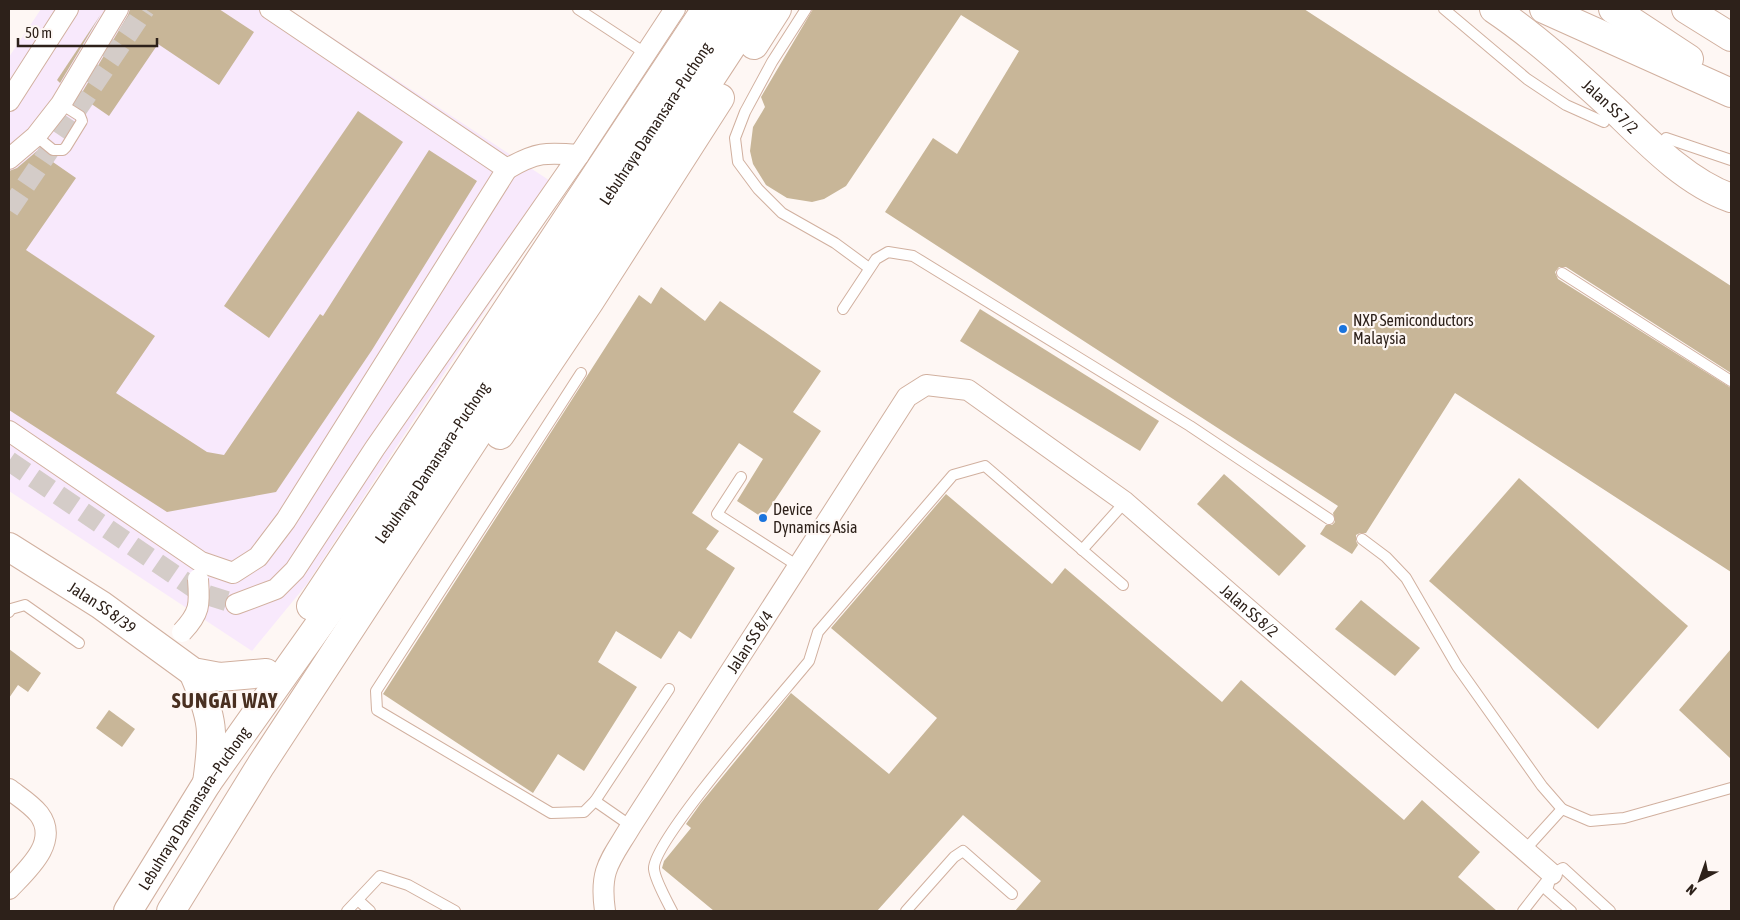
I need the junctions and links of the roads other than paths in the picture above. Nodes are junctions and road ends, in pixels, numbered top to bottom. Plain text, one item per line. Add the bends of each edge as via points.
1 (68, 9) edge
2 (118, 9) edge
3 (270, 9) edge
4 (578, 9) edge
5 (675, 9) edge
6 (706, 9) edge
7 (730, 9) edge
8 (756, 9) edge
9 (778, 9) edge
10 (806, 9) edge
11 (1444, 9) edge
12 (1494, 9) edge
13 (1544, 9) edge
14 (1613, 9) edge
15 (1686, 9) edge
16 (1712, 9) edge
17 (1731, 30) edge
18 (1731, 37) edge
19 (646, 53) junction
20 (1731, 88) edge
21 (1731, 93) edge
22 (9, 101) edge
23 (61, 104) junction
24 (1604, 122) dead end
25 (36, 136) junction
26 (1666, 138) dead end
27 (579, 155) junction
28 (9, 159) edge
29 (1731, 160) edge
30 (507, 169) junction
31 (1731, 198) edge
32 (869, 268) junction
33 (1562, 273) dead end
34 (843, 309) dead end
35 (581, 373) dead end
36 (1731, 381) edge
37 (926, 385) joint
38 (9, 431) edge
39 (741, 477) dead end
40 (426, 493) junction
41 (1125, 502) junction
42 (1330, 519) dead end
43 (1362, 540) dead end
44 (9, 547) edge
45 (1082, 550) junction
46 (798, 566) junction
47 (200, 570) junction
48 (1123, 585) dead end
49 (236, 604) tunnel mouth
50 (9, 612) edge
51 (174, 642) junction
52 (79, 643) dead end
53 (192, 672) junction
54 (266, 673) junction
55 (669, 689) dead end
56 (235, 744) junction
57 (261, 765) junction
58 (207, 783) junction
59 (1731, 788) edge
60 (9, 789) edge
61 (595, 801) junction
62 (1562, 809) junction
63 (631, 826) junction
64 (1524, 851) junction
65 (1552, 874) junction
66 (9, 889) edge
67 (1012, 894) dead end
68 (358, 900) junction
69 (128, 911) edge
70 (171, 911) edge
71 (347, 911) edge
72 (370, 911) edge
73 (455, 911) edge
74 (605, 911) edge
75 (672, 911) edge
76 (906, 911) edge
77 (1523, 911) edge
78 (1571, 911) edge
79 (1610, 911) edge

1 - 22 street
2 - 23 street
3 - 30 street
4 - 19 lane
5 - 19 street
6 - 54 main road
7 - 40 main road, Lebuhraya Damansara–Puchong
8 - 40 main road, Lebuhraya Damansara–Puchong
9 - 57 main road via 590,301 344,666 311,714
10 - 32 lane via 744,112 735,138 738,162 758,189 782,212 835,243
11 - 24 lane via 1527,79 1566,105
12 - 31 main road, Jalan SS 7/2 via 1516,24 1660,153 1713,192
13 - 21 main road
14 - 20 main road
15 - 18 main road
16 - 17 main road
19 - 27 street
23 - 25 street
23 - 25 lane via 80,116 82,121 66,147 53,150
25 - 28 street
26 - 29 lane
27 - 30 street via 550,152 528,156
27 - 49 street via 375,448 295,570 276,589
30 - 47 street via 286,520 258,557 233,573
32 - 34 lane
32 - 42 lane via 888,252 913,256 928,264 1190,426
33 - 36 lane
35 - 61 lane via 376,691 377,710 551,813 584,812
37 - 41 street, Jalan SS 8/2 via 968,390
37 - 46 street, Jalan SS 8/4 via 907,397
38 - 47 street
39 - 46 lane via 717,514
40 - 56 main road, Lebuhraya Damansara–Puchong
40 - 57 main road, Lebuhraya Damansara–Puchong
41 - 45 lane
41 - 64 street, Jalan SS 8/2
43 - 62 lane via 1386,557 1406,578 1457,666 1542,786
44 - 51 main road, Jalan SS 8/39 via 100,605
45 - 48 lane
45 - 75 lane via 985,466 953,475 818,632 809,661 676,823 657,853 654,869
46 - 63 street, Jalan SS 8/4
47 - 51 street, bridge via 200,604 194,620
50 - 52 lane via 25,605
51 - 53 main road, Jalan SS 8/39
53 - 54 main road, Jalan SS 8/39 via 220,677
53 - 58 main road, Jalan SS 8/39 via 208,705 212,724
54 - 56 main road via 242,715
55 - 61 lane
56 - 58 main road, Lebuhraya Damansara–Puchong
57 - 70 main road, Lebuhraya Damansara–Puchong
58 - 69 main road, Lebuhraya Damansara–Puchong
59 - 62 lane via 1624,818 1590,821
60 - 66 street via 38,814 46,827 45,842 36,860
61 - 63 lane
62 - 64 lane
63 - 74 street, Jalan SS 8/4 via 605,870 602,888
64 - 65 street, Jalan SS 8/2
65 - 77 lane
65 - 78 lane via 1547,890
65 - 79 lane via 1563,868
67 - 76 lane via 963,851
68 - 71 lane
68 - 72 lane
68 - 73 lane via 380,876 408,885

